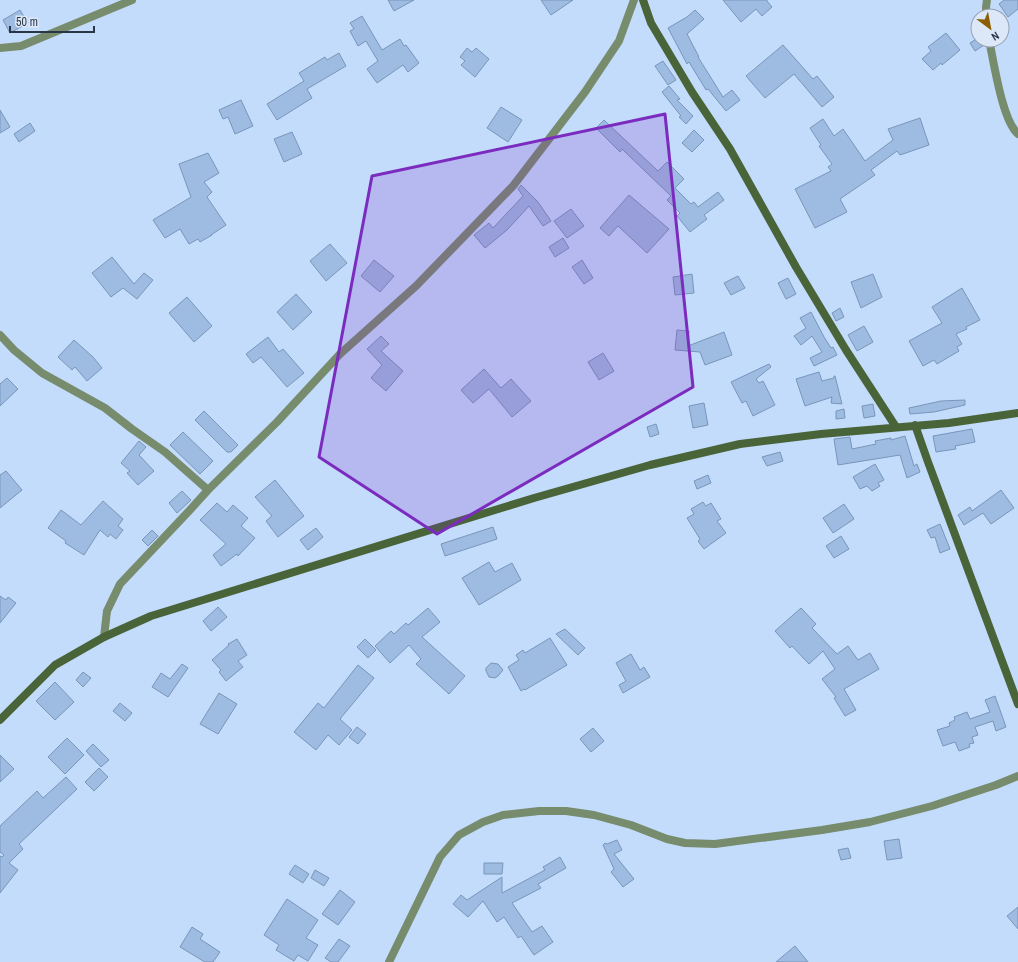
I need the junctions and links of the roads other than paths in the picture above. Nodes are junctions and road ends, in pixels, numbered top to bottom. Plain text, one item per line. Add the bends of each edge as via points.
1 (132, 0) edge
2 (634, 0) edge
3 (643, 0) edge
4 (0, 48) edge
5 (991, 48) edge
6 (1018, 134) edge
7 (0, 335) edge
8 (1018, 413) edge
9 (915, 425) junction
10 (896, 428) junction
11 (208, 490) junction
12 (104, 637) junction
13 (1018, 704) edge
14 (0, 720) edge
15 (1018, 776) edge
16 (389, 962) edge

1 - 4 street via 21,46
2 - 11 street via 619,41 585,92 513,186 416,286 340,354 277,422
3 - 10 main road via 652,23 692,92 730,149 796,267
5 - 6 street via 1005,109 1013,130
7 - 11 street via 42,373 105,408 165,452
8 - 9 main road
9 - 10 main road
9 - 13 main road
10 - 12 main road via 740,444 650,465 534,498 159,614
11 - 12 street via 120,584 107,611
12 - 14 main road via 55,665
15 - 16 street via 932,806 870,822 715,844 666,839 631,825 566,811 503,814 459,835 440,857

